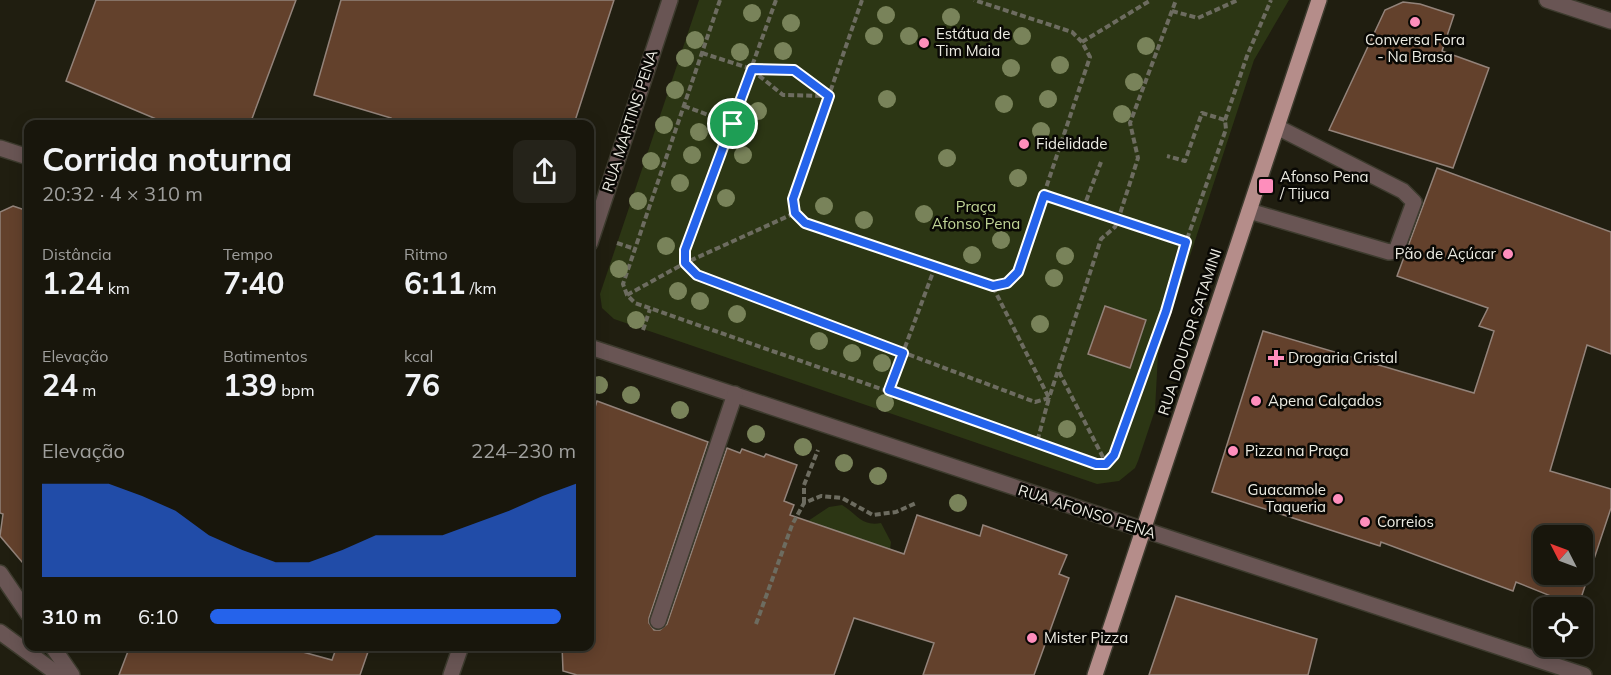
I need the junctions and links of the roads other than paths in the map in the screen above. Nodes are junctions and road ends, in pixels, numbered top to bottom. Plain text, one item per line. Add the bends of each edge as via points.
1 (670, 0) edge
2 (1319, 0) edge
3 (1547, 0) edge
4 (1611, 21) edge
5 (1276, 127) junction
6 (0, 148) edge
7 (24, 157) edge
8 (1249, 211) junction
9 (594, 231) edge
10 (594, 348) edge
11 (735, 394) junction
12 (1143, 531) junction
13 (0, 573) edge
14 (24, 608) edge
15 (658, 621) dead end
16 (0, 632) edge
17 (24, 649) edge
18 (26, 651) edge
19 (55, 651) edge
20 (459, 651) edge
21 (59, 675) edge
22 (72, 675) edge
23 (451, 675) edge
24 (1095, 675) edge
25 (1584, 675) edge

1 - 9 street, RUA MARTINS PENA
2 - 5 main road, RUA DOUTOR SATAMINI
3 - 4 street
5 - 8 main road, RUA DOUTOR SATAMINI
5 - 8 street via 1403,191 1414,202 1396,251 1389,252
6 - 7 street
8 - 12 main road, RUA DOUTOR SATAMINI
10 - 11 street, RUA AFONSO PENA
11 - 12 street, RUA AFONSO PENA
11 - 15 street
12 - 24 main road, RUA DOUTOR SATAMINI
12 - 25 street, RUA AFONSO PENA
13 - 14 street
16 - 17 street
18 - 21 street
19 - 22 street
20 - 23 street

